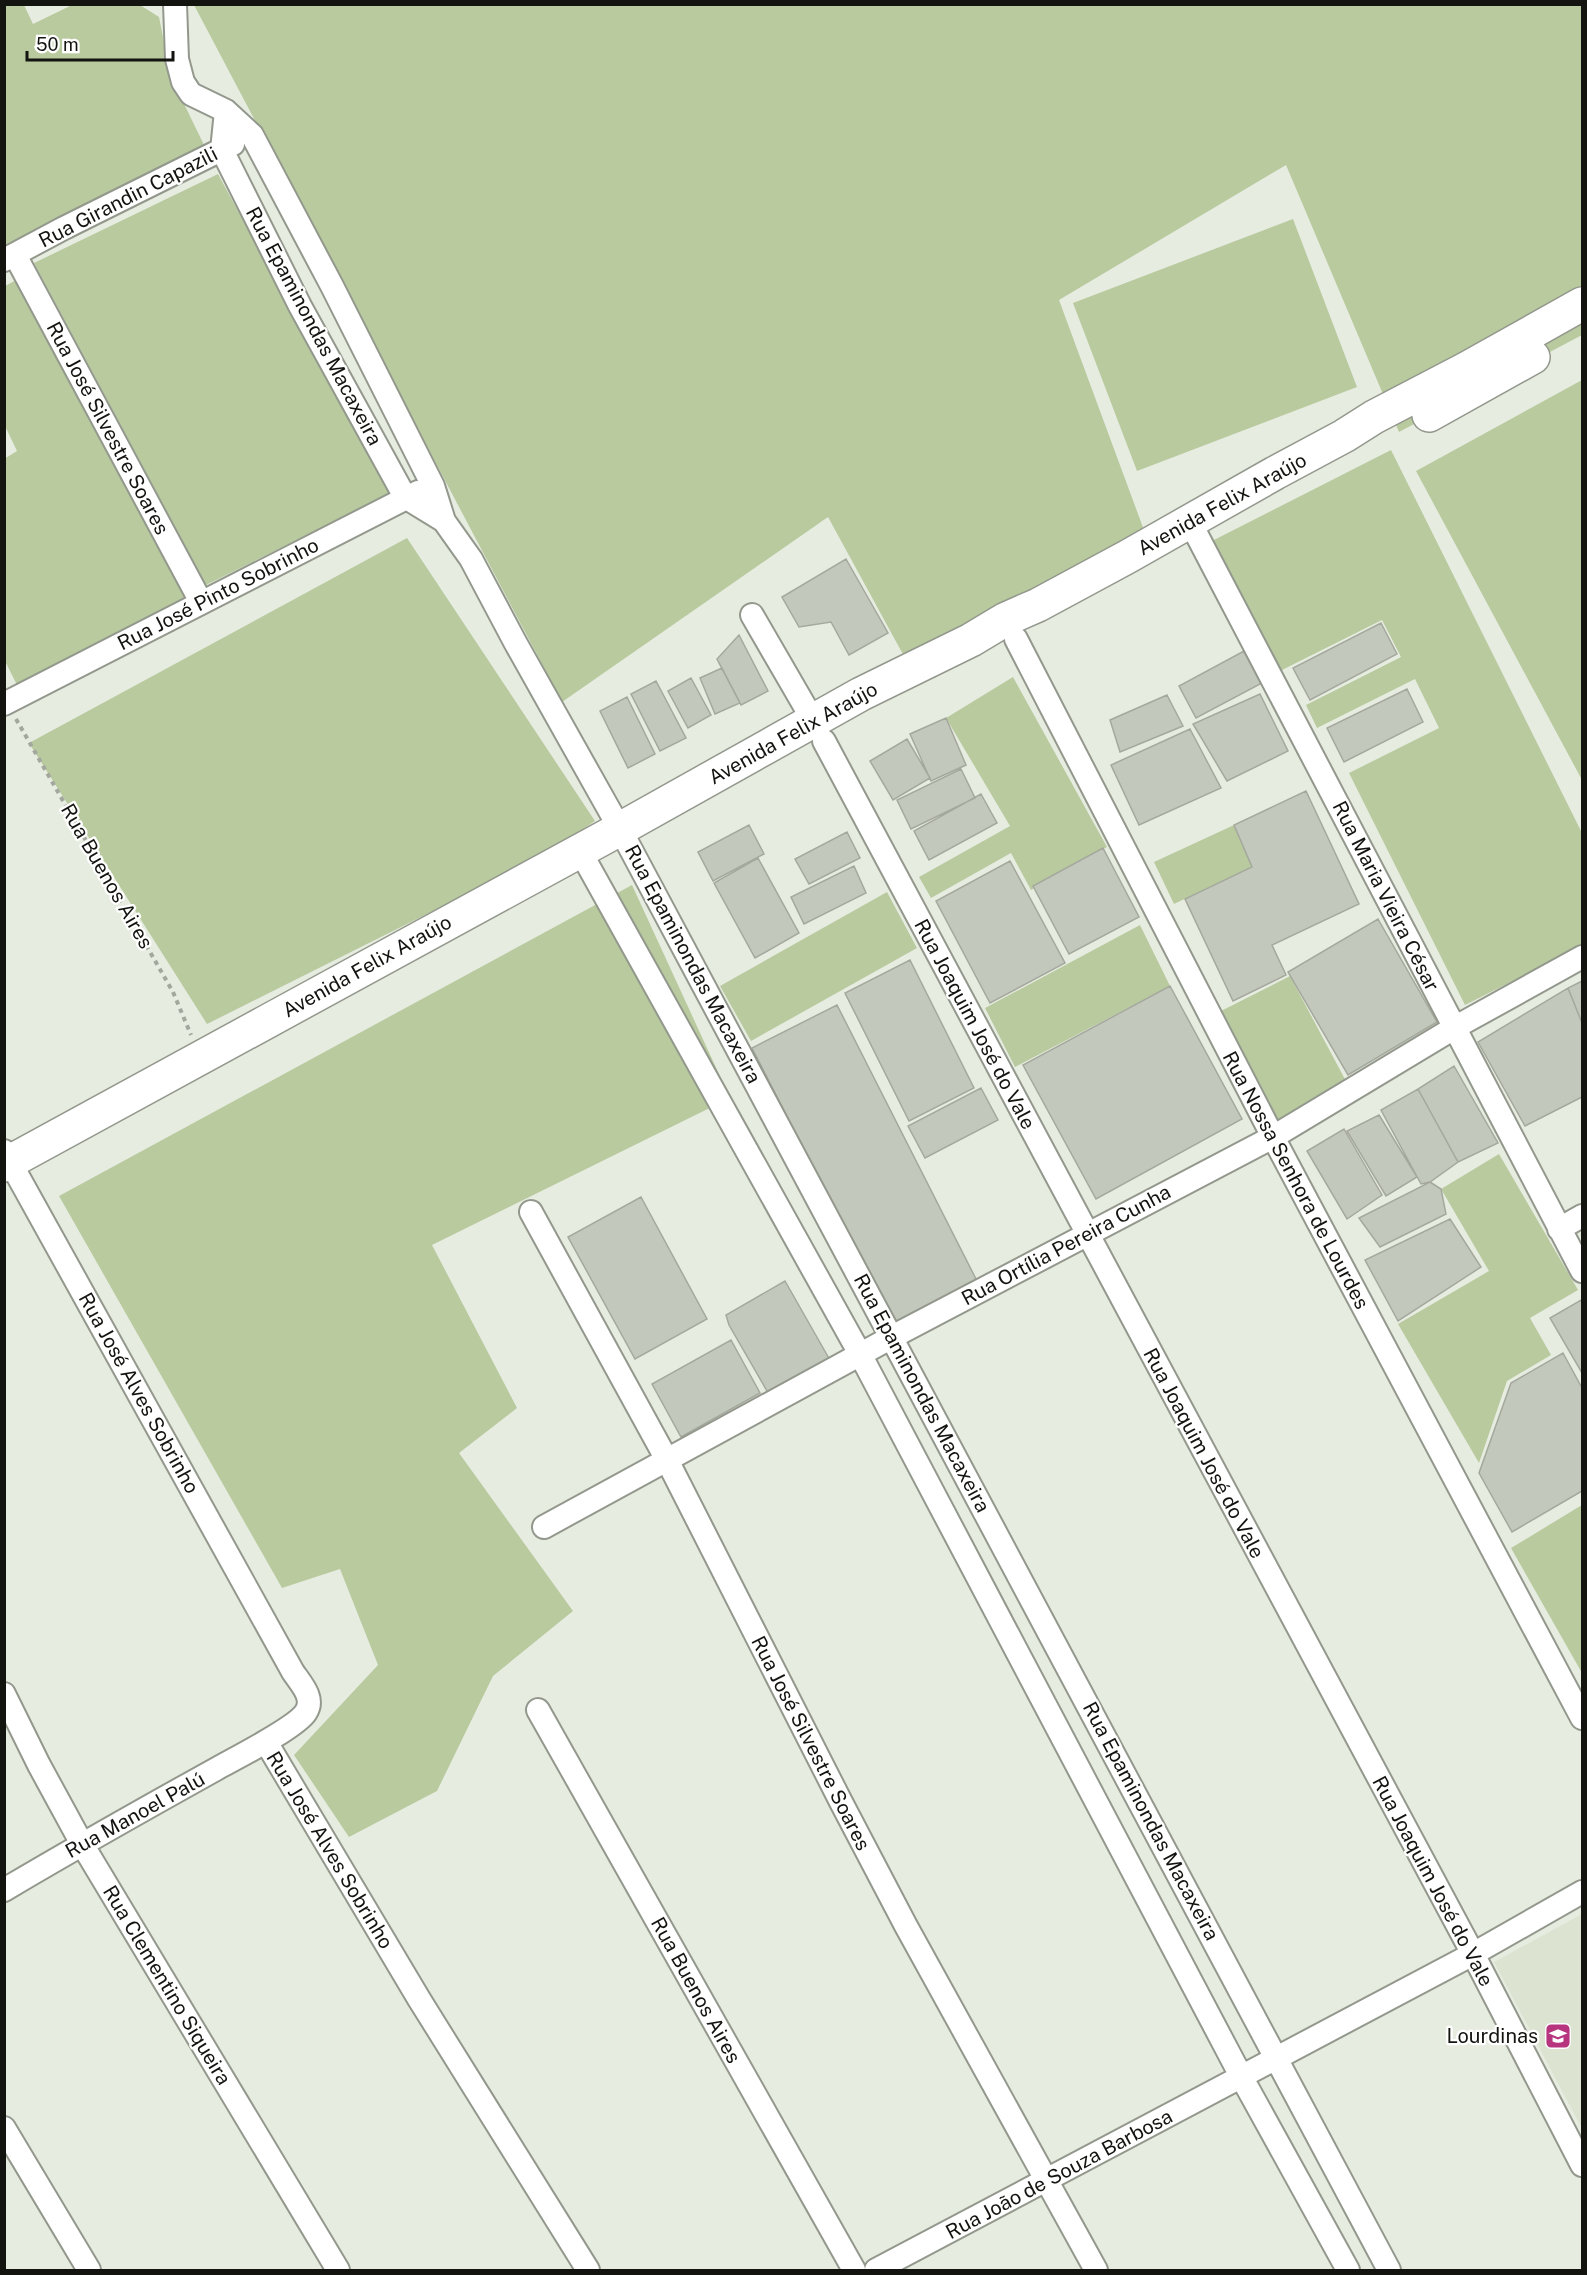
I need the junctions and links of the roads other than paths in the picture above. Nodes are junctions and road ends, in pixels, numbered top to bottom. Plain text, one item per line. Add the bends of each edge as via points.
1 (175, 4) edge
2 (226, 111) junction
3 (252, 135) junction
4 (222, 150) junction
5 (10, 258) edge
6 (1582, 304) edge
7 (1582, 329) edge
8 (433, 486) junction
9 (405, 497) junction
10 (444, 521) junction
11 (1196, 532) junction
12 (201, 602) junction
13 (752, 615) dead end
14 (1016, 639) junction
15 (5, 702) edge
16 (819, 731) junction
17 (625, 838) junction
18 (585, 860) junction
19 (1582, 957) edge
20 (1454, 1028) junction
21 (1273, 1137) junction
22 (9, 1169) edge
23 (531, 1212) dead end
24 (1582, 1216) edge
25 (1559, 1229) junction
26 (1086, 1234) junction
27 (1582, 1271) edge
28 (892, 1337) junction
29 (860, 1354) junction
30 (667, 1460) junction
31 (544, 1527) dead end
32 (4, 1694) edge
33 (538, 1710) dead end
34 (1582, 1718) edge
35 (266, 1742) junction
36 (82, 1844) junction
37 (4, 1890) edge
38 (1582, 1892) edge
39 (1473, 1954) junction
40 (1277, 2059) junction
41 (1242, 2078) junction
42 (4, 2128) edge
43 (1582, 2165) edge
44 (1048, 2180) junction
45 (89, 2271) edge
46 (338, 2271) edge
47 (588, 2271) edge
48 (854, 2271) edge
49 (876, 2271) edge
50 (1096, 2271) edge
51 (1348, 2271) edge
52 (1389, 2271) edge

1 - 2 street, Rua Epaminondas Macaxeira via 177,59 183,82 191,94
2 - 3 street, Rua Epaminondas Macaxeira
2 - 4 street
3 - 4 street, Rua Girandin Capazili
3 - 8 street, Rua Epaminondas Macaxeira
4 - 5 street, Rua Girandin Capazili
4 - 9 street, Rua Epaminondas Macaxeira via 300,306
5 - 12 street, Rua José Silvestre Soares
6 - 11 main road, Avenida Felix Araújo via 1374,417
7 - 11 main road, Avenida Felix Araújo via 1478,389
8 - 9 street, Rua José Pinto Sobrinho
8 - 10 street, Rua Epaminondas Macaxeira
9 - 10 street, Rua Epaminondas Macaxeira
9 - 12 street, Rua José Pinto Sobrinho
10 - 17 street, Rua Epaminondas Macaxeira via 471,560
11 - 14 main road, Avenida Felix Araújo via 1048,625
11 - 16 main road, Avenida Felix Araújo via 1006,619 861,694
11 - 20 street, Rua Maria Vieira César
12 - 15 street, Rua José Pinto Sobrinho
13 - 16 street, Rua Joaquim José do Vale
14 - 16 main road, Avenida Felix Araújo via 872,713
14 - 21 street, Rua Nossa Senhora de Lourdes
16 - 17 main road, Avenida Felix Araújo
16 - 26 street, Rua Joaquim José do Vale
17 - 18 main road, Avenida Felix Araújo
17 - 28 street, Rua Epaminondas Macaxeira
18 - 22 main road, Avenida Felix Araújo
18 - 22 main road, Avenida Felix Araújo via 200,1058
18 - 29 street, Rua Epaminondas Macaxeira
19 - 20 street, Rua Ortília Pereira Cunha
20 - 21 street, Rua Ortília Pereira Cunha
20 - 25 street, Rua Maria Vieira César
21 - 26 street, Rua Ortília Pereira Cunha
21 - 34 street, Rua Nossa Senhora de Lourdes
22 - 35 street, Rua José Alves Sobrinho via 309,1695 305,1714
23 - 30 street, Rua José Silvestre Soares
24 - 25 street
25 - 27 street, Rua Maria Vieira César
26 - 28 street, Rua Ortília Pereira Cunha
26 - 39 street, Rua Joaquim José do Vale
28 - 29 street, Rua Ortília Pereira Cunha
28 - 40 street, Rua Epaminondas Macaxeira
29 - 30 street, Rua Ortília Pereira Cunha
29 - 41 street, Rua Epaminondas Macaxeira
30 - 31 street, Rua Ortília Pereira Cunha
30 - 44 street, Rua José Silvestre Soares via 846,1813
32 - 36 street, Rua Clementino Siqueira
33 - 48 street, Rua Buenos Aires
35 - 36 street, Rua Manoel Palú
35 - 47 street, Rua José Alves Sobrinho
36 - 37 street, Rua Manoel Palú
36 - 46 street, Rua Clementino Siqueira
38 - 39 street, Rua João de Souza Barbosa
39 - 40 street, Rua João de Souza Barbosa
39 - 43 street, Rua Joaquim José do Vale
40 - 41 street, Rua João de Souza Barbosa
40 - 52 street, Rua Epaminondas Macaxeira
41 - 44 street, Rua João de Souza Barbosa
41 - 51 street, Rua Epaminondas Macaxeira
42 - 45 street
44 - 49 street, Rua João de Souza Barbosa
44 - 50 street, Rua José Silvestre Soares

